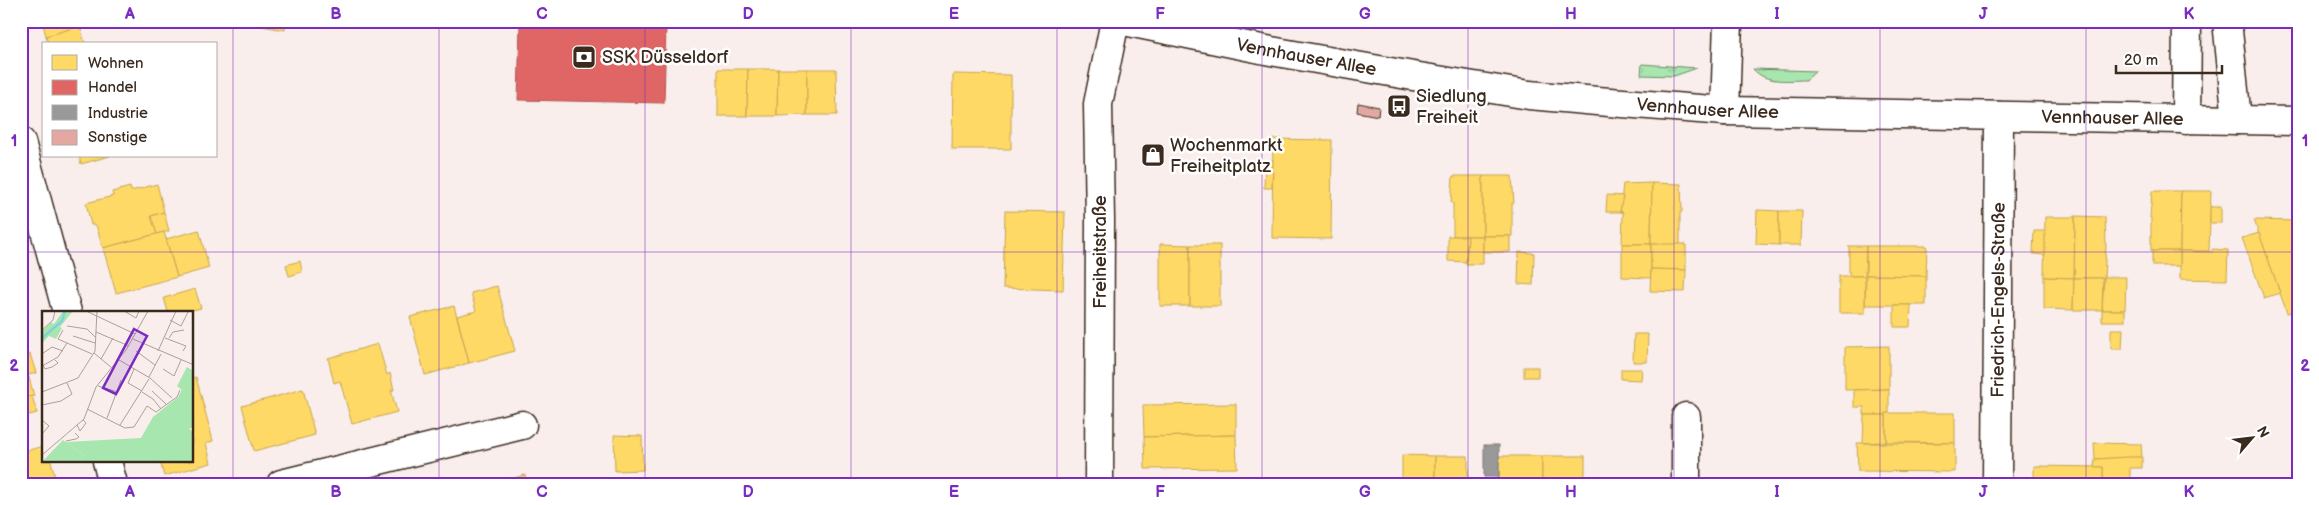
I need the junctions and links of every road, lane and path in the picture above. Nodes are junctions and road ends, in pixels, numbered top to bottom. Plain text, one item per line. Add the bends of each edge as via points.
1 (1115, 21) edge
2 (1124, 21) edge
3 (1728, 21) edge
4 (2187, 21) edge
5 (2227, 21) edge
6 (1725, 111) junction
7 (1999, 116) junction
8 (2186, 120) junction
9 (2237, 120) junction
10 (2298, 121) edge
11 (21, 142) edge
12 (67, 311) edge
13 (1686, 417) dead end
14 (522, 425) dead end
15 (107, 462) edge
16 (113, 484) edge
17 (281, 484) edge
18 (1099, 484) edge
19 (1686, 484) edge
20 (1997, 484) edge

1 - 18 street, Freiheitstraße via 1098,104
2 - 6 street, Vennhauser Allee via 1271,51 1529,95
3 - 6 street
4 - 8 street
5 - 9 street
6 - 7 street, Vennhauser Allee
7 - 8 street, Vennhauser Allee
7 - 20 street, Friedrich-Engels-Straße
8 - 9 street, Vennhauser Allee
9 - 10 street, Vennhauser Allee
11 - 12 street
13 - 19 street
14 - 17 street
15 - 16 street

